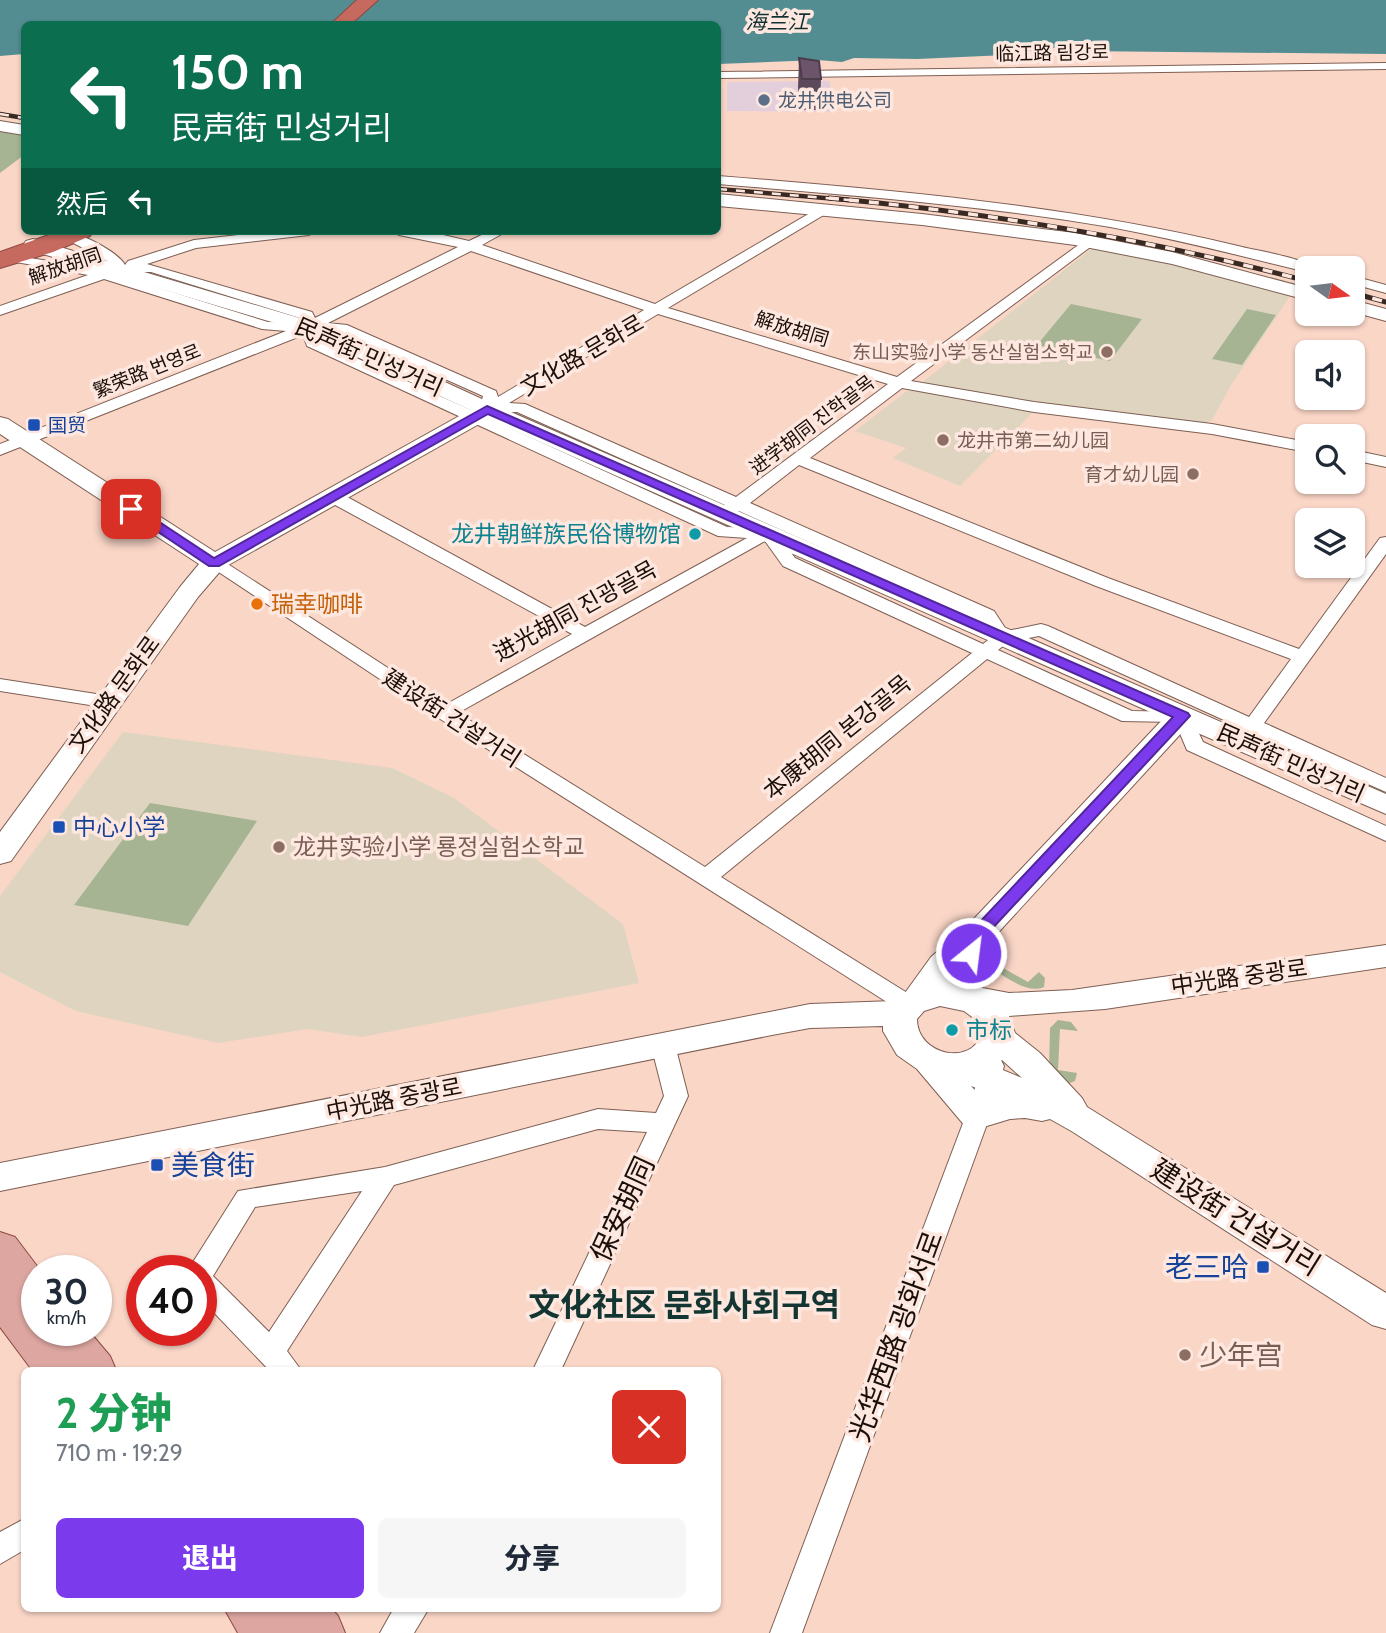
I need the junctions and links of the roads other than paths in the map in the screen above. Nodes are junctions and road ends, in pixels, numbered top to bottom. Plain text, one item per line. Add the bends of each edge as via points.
1 (368, 0) edge
2 (378, 0) edge
3 (344, 21) edge
4 (354, 21) edge
5 (1386, 66) edge
6 (721, 75) edge
7 (0, 126) edge
8 (21, 130) edge
9 (721, 180) edge
10 (721, 200) edge
11 (822, 210) junction
12 (68, 235) edge
13 (76, 235) edge
14 (274, 235) edge
15 (425, 235) edge
16 (492, 235) edge
17 (1088, 242) junction
18 (38, 246) junction
19 (471, 246) junction
20 (3, 257) edge
21 (1295, 265) edge
22 (112, 272) junction
23 (1365, 283) edge
24 (1386, 289) edge
25 (1295, 291) edge
26 (1365, 309) edge
27 (0, 310) edge
28 (659, 310) junction
29 (1386, 315) edge
30 (309, 327) junction
31 (900, 384) junction
32 (480, 414) junction
33 (0, 424) edge
34 (26, 441) junction
35 (1295, 445) edge
36 (0, 450) edge
37 (1365, 458) edge
38 (799, 459) junction
39 (1386, 462) edge
40 (332, 496) junction
41 (732, 508) junction
42 (768, 533) junction
43 (1386, 542) edge
44 (214, 563) junction
45 (583, 633) junction
46 (994, 645) junction
47 (1303, 657) junction
48 (0, 685) edge
49 (108, 702) junction
50 (444, 713) junction
51 (1182, 716) junction
52 (1243, 730) junction
53 (1371, 785) edge
54 (1386, 805) edge
55 (1386, 834) edge
56 (0, 854) edge
57 (705, 878) junction
58 (981, 931) junction
59 (1386, 956) edge
60 (1093, 998) junction
61 (971, 1000) junction
62 (910, 1006) junction
63 (788, 1022) junction
64 (998, 1034) junction
65 (663, 1045) junction
66 (931, 1059) junction
67 (990, 1079) junction
68 (977, 1116) junction
69 (1086, 1122) junction
70 (662, 1123) junction
71 (0, 1177) edge
72 (385, 1177) junction
73 (0, 1249) edge
74 (212, 1255) edge
75 (217, 1298) edge
76 (18, 1307) edge
77 (1386, 1313) edge
78 (75, 1346) edge
79 (279, 1361) edge
80 (56, 1367) edge
81 (92, 1367) edge
82 (548, 1367) edge
83 (21, 1535) edge
84 (0, 1550) edge
85 (252, 1612) edge
86 (301, 1612) edge
87 (410, 1612) edge
88 (269, 1633) edge
89 (320, 1633) edge
90 (396, 1633) edge
91 (786, 1633) edge

1 - 3 highway
2 - 4 highway
5 - 6 street, 临江路 림강로
7 - 8 street
9 - 21 street via 947,200 1084,219
10 - 11 street
11 - 17 street
11 - 28 street, 文化路 문화로
12 - 18 highway
13 - 22 street via 115,259
14 - 22 street, 解放胡同 via 194,244
15 - 19 street, 解放胡同
16 - 19 street, 繁荣路 번영로
17 - 25 street
17 - 31 street, 进学胡同 진학골목
18 - 20 highway
18 - 22 street, 民声街 민성거리
19 - 28 street, 解放胡同
19 - 30 street, 繁荣路 번영로
20 - 22 street
22 - 27 street, 解放胡同
22 - 30 street, 民声街 민성거리
23 - 24 street
26 - 29 street
28 - 31 street, 解放胡同
28 - 32 street, 文化路 문화로
30 - 32 street, 民声街 민성거리
30 - 34 street, 繁荣路 번영로
31 - 35 street, 解放胡同
31 - 38 street, 进学胡同 진학골목
32 - 40 street, 文化路 문화로
32 - 41 street, 民声街 민성거리
32 - 42 street via 724,532
33 - 34 street, 建设街 건설거리
34 - 36 street, 繁荣路 번영로
34 - 44 street, 建设街 건설거리
37 - 39 street
38 - 41 street, 进学胡同 진학골목
38 - 47 street via 1102,582
40 - 44 street, 文化路 문화로
40 - 45 street
41 - 42 street, 民声街 민성거리
41 - 46 street via 988,615
42 - 45 street, 进光胡同 진광골목
42 - 46 street, 民声街 민성거리
43 - 47 street
44 - 49 street, 文化路 문화로
44 - 50 street, 建设街 건설거리
45 - 50 street, 进光胡同 진광골목
46 - 51 street, 民声街 민성거리
46 - 52 street via 1041,630
46 - 57 street, 本康胡同 본강골목
47 - 52 street
48 - 49 street
49 - 56 street, 文化路 문화로
50 - 57 street, 建设街 건설거리
51 - 52 street, 民声街 민성거리
51 - 55 street via 1194,746
51 - 58 street
52 - 53 street, 民声街 민성거리
53 - 54 street, 民声街 민성거리
57 - 62 street, 建设街 건설거리
58 - 61 street via 961,980 961,995
58 - 62 street via 942,965
59 - 60 street, 中光路 중광로
60 - 61 street, 中光路 중광로 via 1024,1005
60 - 64 street, 中光路 중광로
61 - 62 street via 939,994
61 - 64 street via 988,1012
62 - 63 street, 中光路 중광로
62 - 66 street via 899,1020 900,1035
63 - 65 street, 中光路 중광로
63 - 66 street, 中光路 중광로 via 871,1033
64 - 66 street via 984,1057
64 - 67 street, 光华西路 광화서로
64 - 69 street
65 - 70 street, 保安胡同 via 676,1096
65 - 71 street, 中光路 중광로
66 - 67 street, 中光路 중광로
66 - 68 street
67 - 68 street, 光华西路 광화서로
67 - 69 street, 中光路 중광로
68 - 69 street via 1020,1104
68 - 91 street, 光华西路 광화서로
69 - 77 street, 建设街 건설거리
70 - 72 street via 598,1119
70 - 82 street, 保安胡同
72 - 74 street via 247,1198
72 - 79 street
73 - 76 main road
75 - 79 street
76 - 80 main road
78 - 81 main road
83 - 84 street
85 - 88 main road
86 - 89 main road
87 - 90 street

